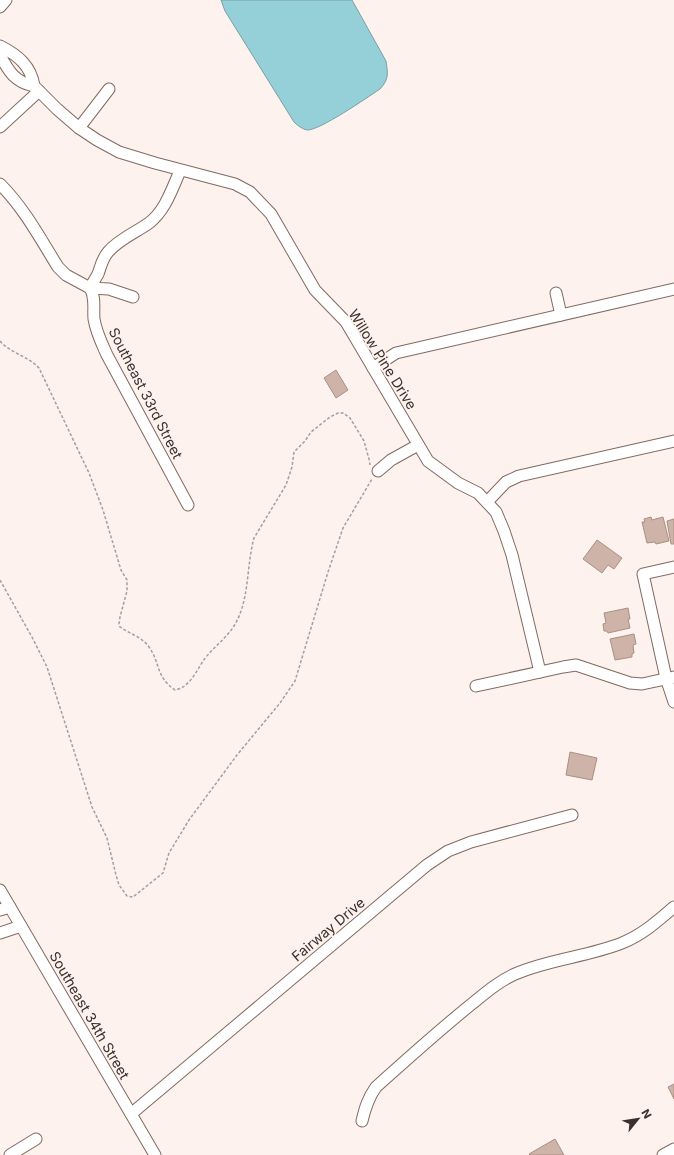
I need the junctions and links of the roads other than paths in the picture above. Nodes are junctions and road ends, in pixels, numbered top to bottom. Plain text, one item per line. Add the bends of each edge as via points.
1 (6, 0) edge
2 (0, 7) edge
3 (0, 46) edge
4 (0, 55) edge
5 (37, 88) junction
6 (108, 89) dead end
7 (0, 127) edge
8 (79, 128) junction
9 (180, 171) junction
10 (0, 184) edge
11 (90, 288) junction
12 (674, 289) edge
13 (556, 293) dead end
14 (133, 297) dead end
15 (561, 316) junction
16 (373, 368) junction
17 (674, 441) edge
18 (418, 445) junction
19 (374, 469) road end
20 (487, 502) junction
21 (188, 505) dead end
22 (674, 566) edge
23 (540, 672) junction
24 (670, 677) edge
25 (476, 686) dead end
26 (674, 702) edge
27 (572, 815) dead end
28 (0, 890) edge
29 (674, 906) edge
30 (5, 908) edge
31 (21, 926) junction
32 (0, 933) edge
33 (131, 1114) junction
34 (362, 1121) dead end
35 (36, 1139) dead end
36 (674, 1149) edge
37 (10, 1155) edge
38 (154, 1155) edge
39 (664, 1155) edge

1 - 2 street
3 - 5 street, Willow Pine Drive via 19,58 33,76
4 - 5 street, Willow Pine Drive via 15,78
5 - 7 street
5 - 8 street, Willow Pine Drive
6 - 8 street
8 - 9 street, Willow Pine Drive via 119,152
9 - 11 street via 166,203 158,214 113,246
9 - 16 street, Willow Pine Drive via 235,184 250,192 271,214 315,290 346,322
10 - 11 street via 22,209 58,267 66,275
11 - 14 street via 109,289
11 - 21 street, Southeast 33rd Street via 94,299 94,320 107,355
12 - 15 street
13 - 15 street
15 - 16 street via 396,353
16 - 18 street, Willow Pine Drive
17 - 20 street via 519,476 506,482
18 - 19 street
18 - 20 street, Willow Pine Drive via 428,461 458,483 478,493
20 - 23 street, Willow Pine Drive via 496,512 512,555
22 - 24 street via 643,574
23 - 24 street via 563,666 576,666 630,683 642,684
23 - 25 street
24 - 26 street
27 - 33 street, Fairway Drive via 471,842 427,865
28 - 30 street, Southeast 34th Street
29 - 34 street via 643,932 623,943 536,966 497,984 376,1087 368,1101
30 - 31 street, Southeast 34th Street
31 - 32 street
31 - 33 street, Southeast 34th Street
33 - 38 street, Southeast 34th Street
35 - 37 street
36 - 39 street

